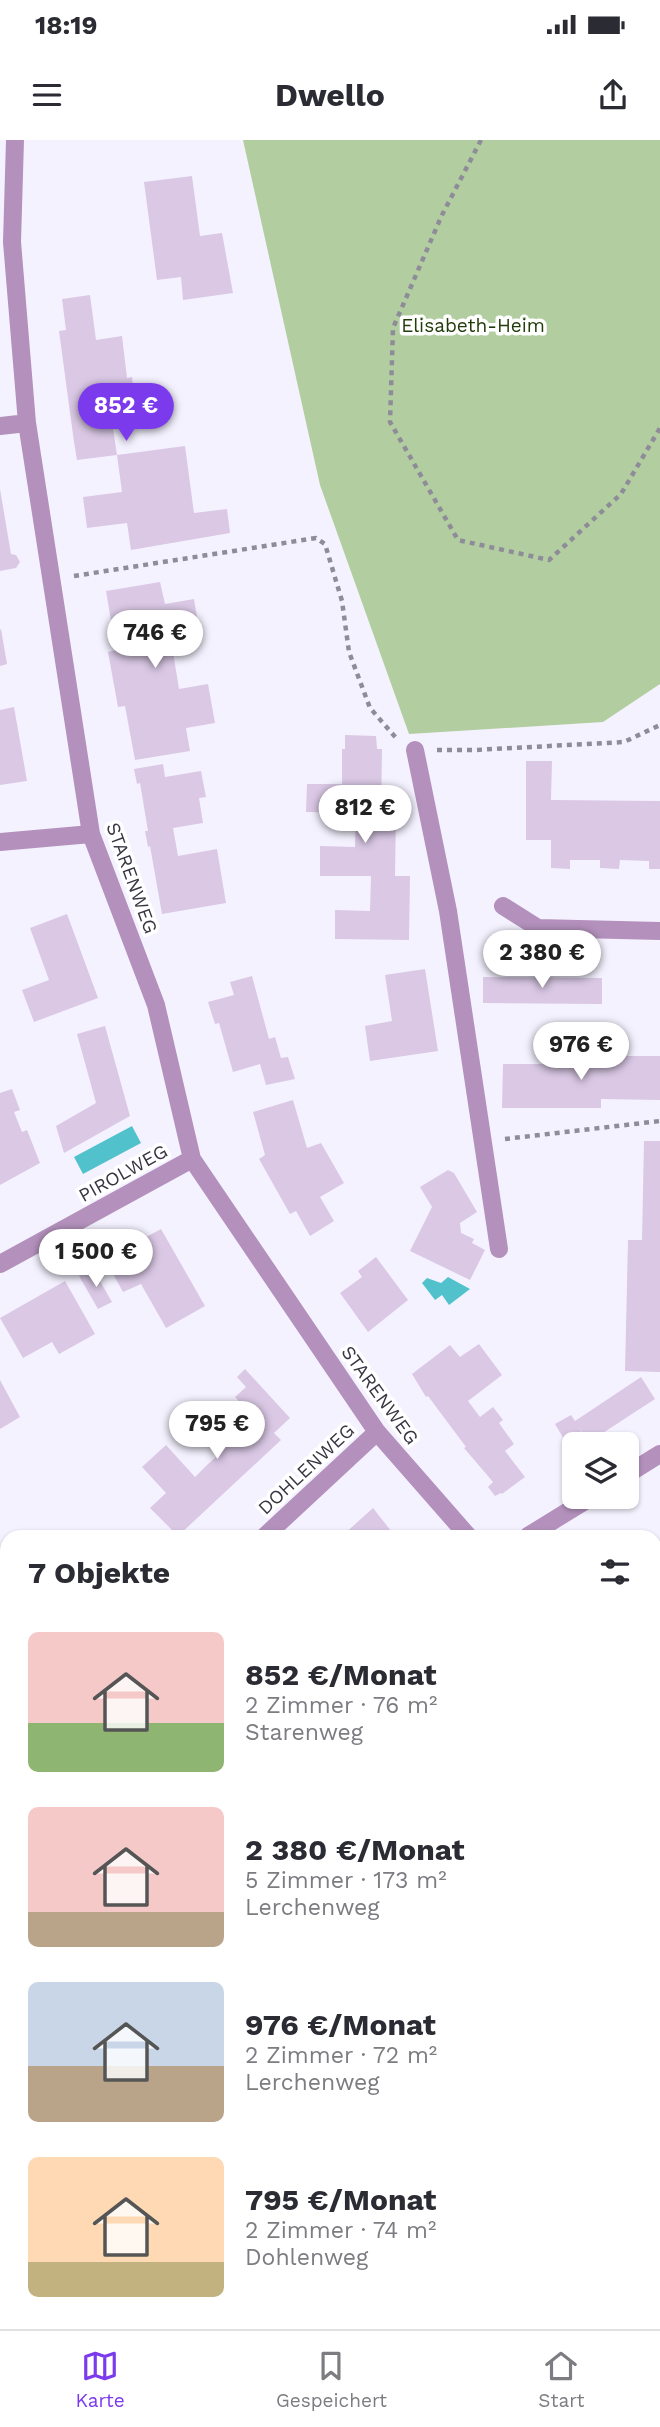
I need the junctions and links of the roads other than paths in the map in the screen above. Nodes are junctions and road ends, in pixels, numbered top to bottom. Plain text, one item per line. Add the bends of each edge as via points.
1 (15, 140) edge
2 (27, 423) junction
3 (0, 426) edge
4 (415, 750) road end
5 (91, 834) junction
6 (0, 842) edge
7 (503, 906) dead end
8 (660, 931) edge
9 (192, 1159) junction
10 (499, 1249) dead end
11 (0, 1264) edge
12 (377, 1432) junction
13 (660, 1454) edge
14 (639, 1467) edge
15 (572, 1509) edge
16 (271, 1530) edge
17 (463, 1530) edge
18 (538, 1530) edge

1 - 2 street, STARENWEG via 12,242
2 - 3 street
2 - 5 street, STARENWEG
4 - 10 street via 448,911
5 - 6 street
5 - 9 street, STARENWEG via 156,1005
7 - 8 street via 538,928
9 - 11 street, PIROLWEG
9 - 12 street, STARENWEG
12 - 16 street, DOHLENWEG
12 - 17 street, STARENWEG
13 - 14 street
15 - 18 street

